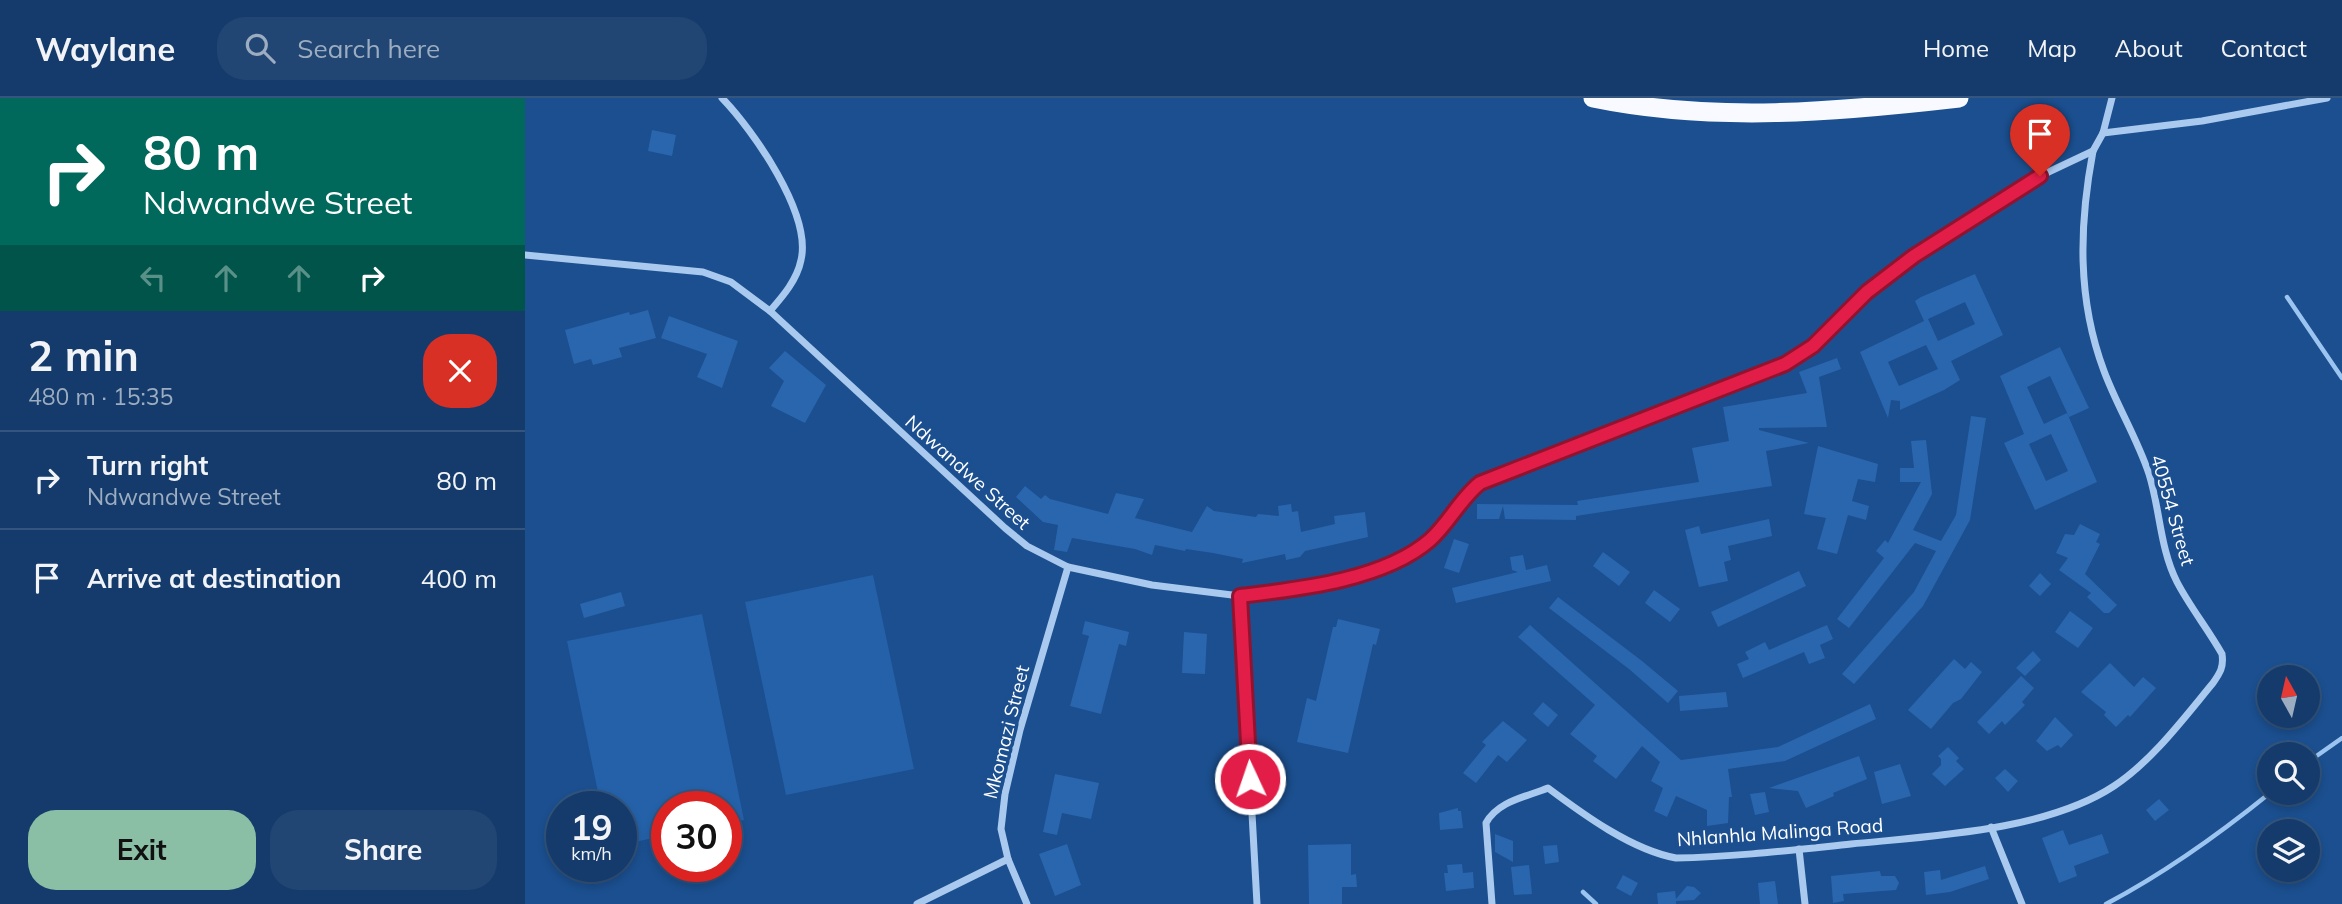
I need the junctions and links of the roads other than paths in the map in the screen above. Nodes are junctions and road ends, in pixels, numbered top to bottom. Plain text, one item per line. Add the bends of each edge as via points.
1 (722, 98) edge
2 (1593, 98) edge
3 (1959, 98) edge
4 (2112, 98) edge
5 (2327, 98) edge
6 (2103, 133) junction
7 (2092, 151) junction
8 (525, 255) edge
9 (770, 311) junction
10 (1068, 567) junction
11 (1240, 596) junction
12 (1991, 827) junction
13 (1799, 849) junction
14 (1008, 859) junction
15 (917, 904) edge
16 (1027, 904) edge
17 (1257, 904) edge
18 (1492, 904) edge
19 (1805, 904) edge
20 (2022, 904) edge

1 - 9 street via 764,153 801,225 798,272
2 - 3 highway via 1735,114 1846,111
4 - 6 street
5 - 6 street
6 - 7 street
7 - 11 street, Ndwandwe Street via 2040,176 1914,256 1867,292 1813,346 1785,364 1480,483 1432,538 1386,566 1341,579
7 - 12 street, 40554 Street via 2081,244 2087,313 2104,372 2149,476 2177,581 2207,627 2223,663 2189,712 2112,788 2057,813
8 - 9 street, Ndwandwe Street via 703,272 731,282
9 - 10 street, Ndwandwe Street via 1005,528 1027,546
10 - 11 street, Ndwandwe Street via 1152,585
10 - 14 street, Mkomazi Street via 1005,794 1001,829
11 - 17 street
12 - 13 street, Nhlanhla Malinga Road
12 - 20 street
13 - 18 street, Nhlanhla Malinga Road via 1699,857 1657,855 1548,788 1503,806 1491,813 1486,823
13 - 19 street
14 - 15 street
14 - 16 street, Mkomazi Street

